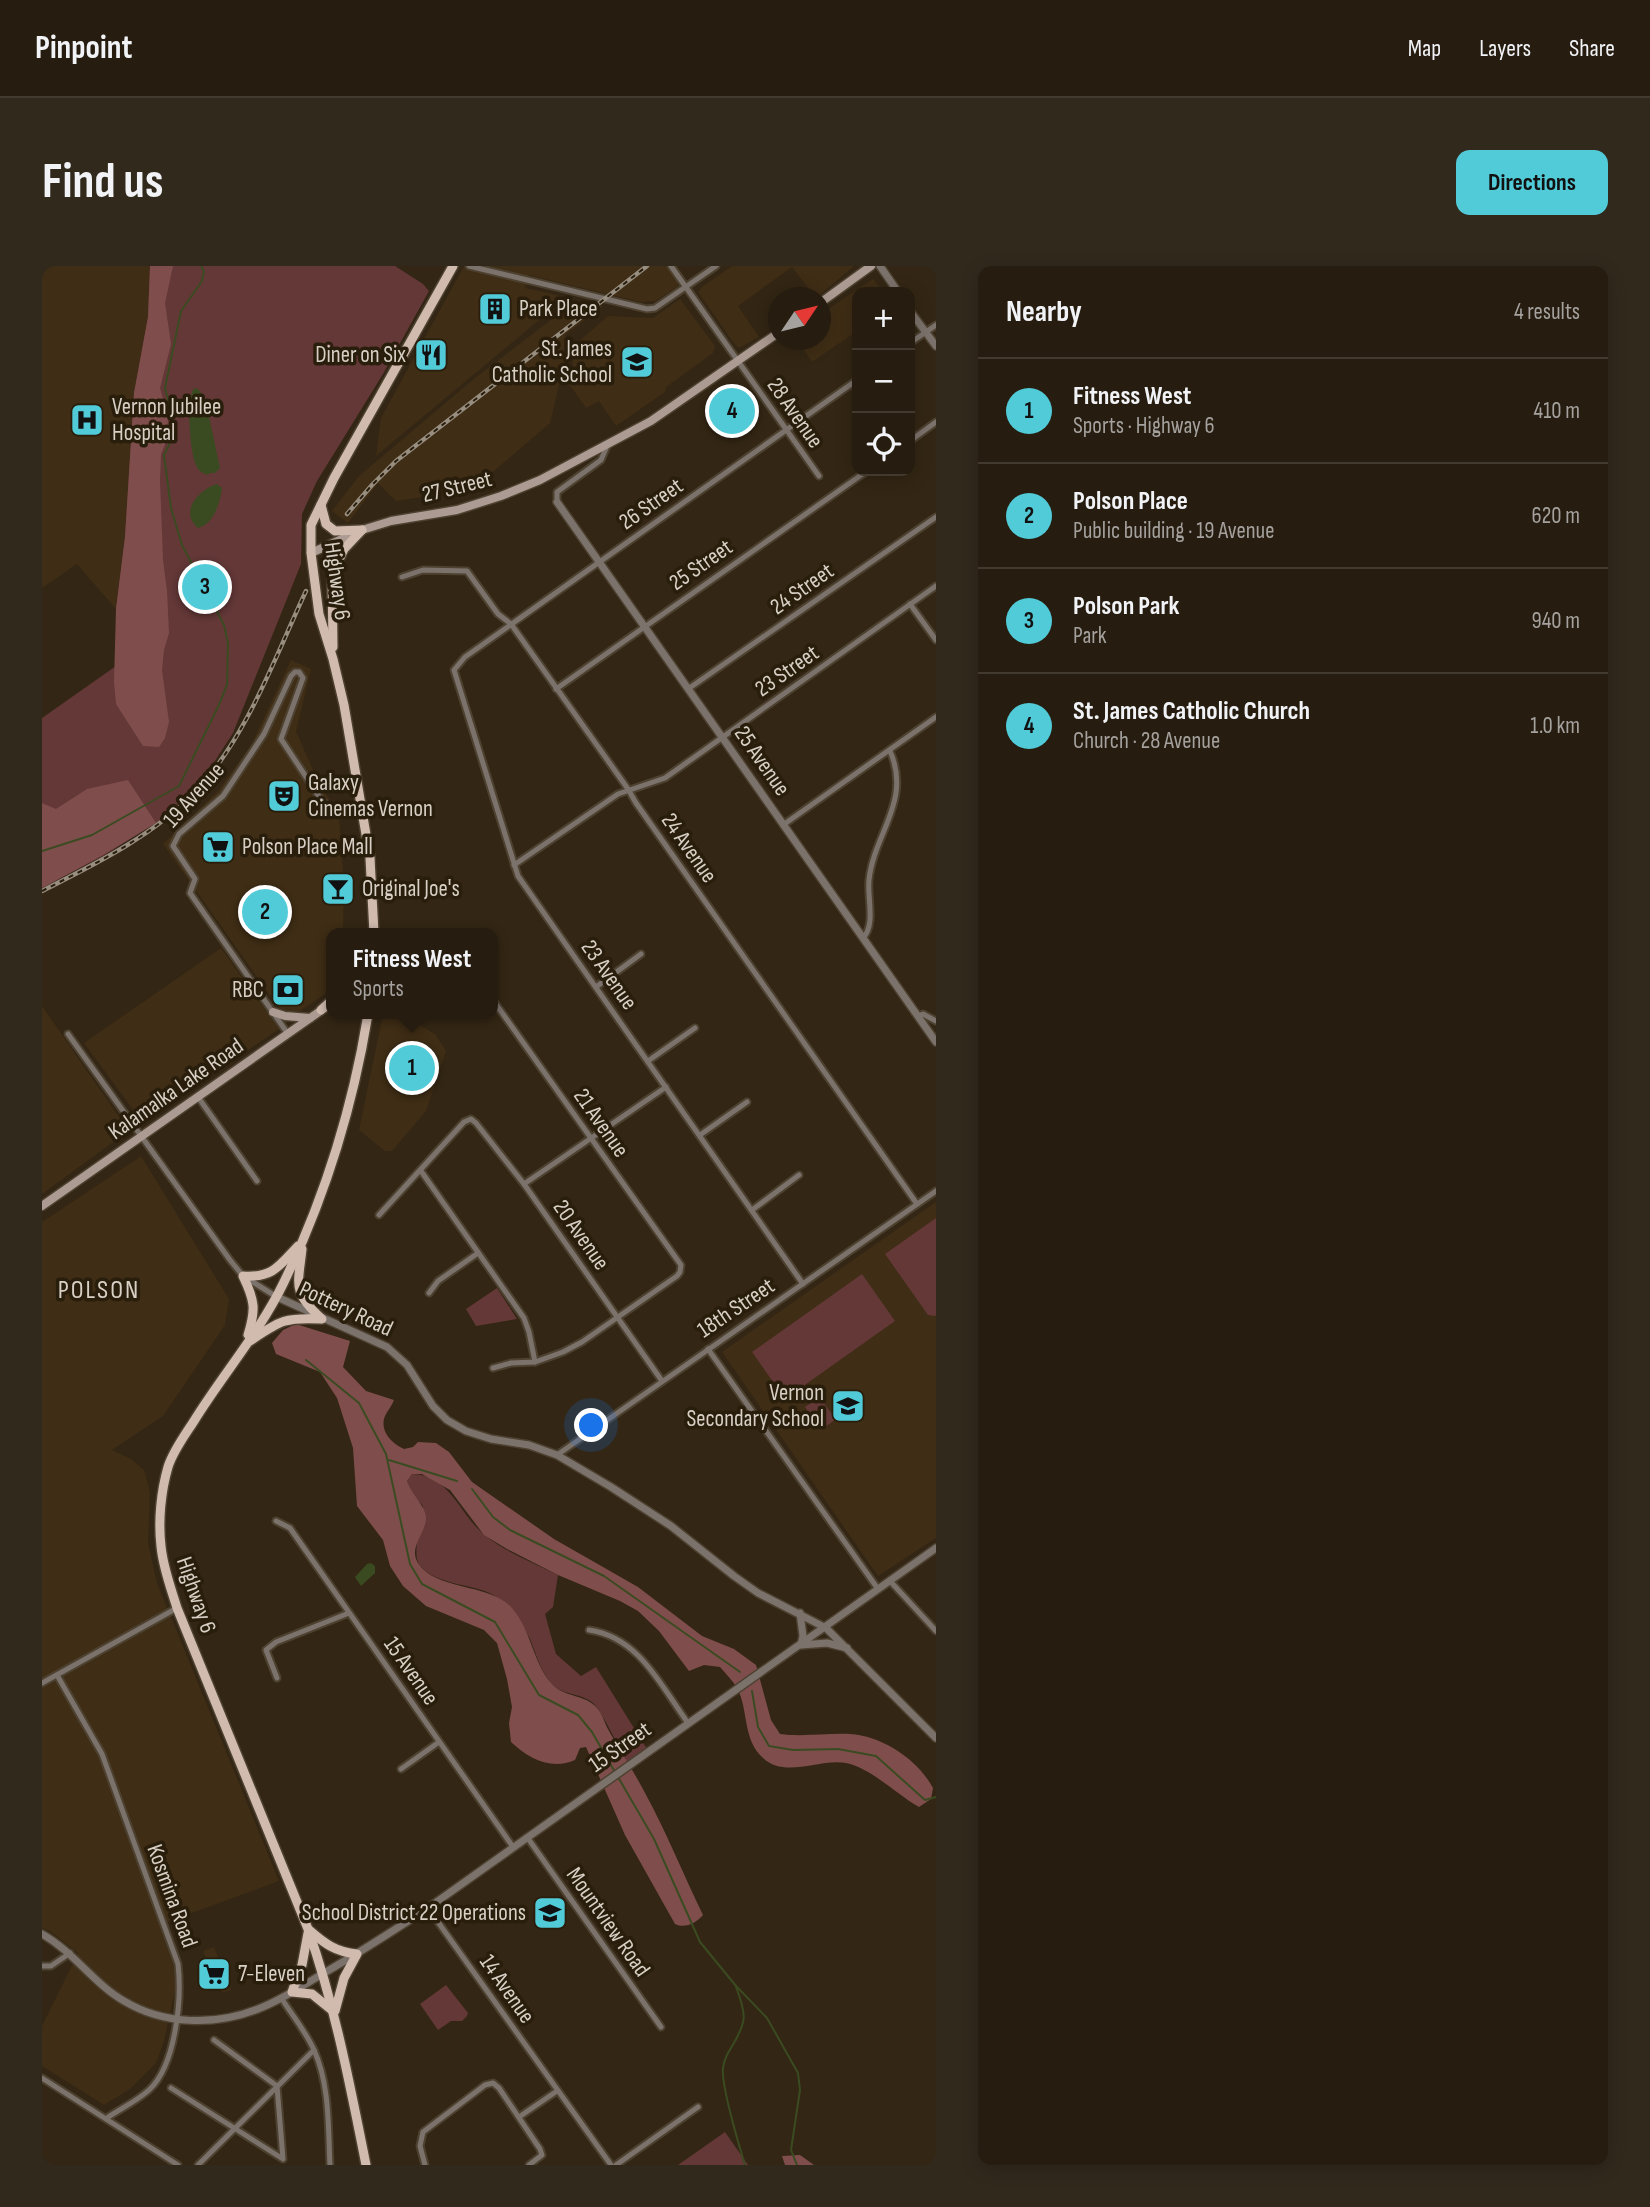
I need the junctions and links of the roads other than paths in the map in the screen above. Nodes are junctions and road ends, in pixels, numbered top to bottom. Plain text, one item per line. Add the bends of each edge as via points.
1 (453, 266) edge
2 (469, 266) edge
3 (671, 266) edge
4 (716, 266) edge
5 (871, 266) edge
6 (880, 266) edge
7 (895, 287) edge
8 (685, 288) junction
9 (831, 296) edge
10 (915, 318) edge
11 (936, 325) edge
12 (925, 332) junction
13 (915, 339) edge
14 (768, 340) edge
15 (936, 346) edge
16 (737, 361) junction
17 (852, 384) edge
18 (936, 422) edge
19 (786, 430) junction
20 (915, 437) edge
21 (607, 446) junction
22 (819, 476) dead end
23 (860, 476) edge
24 (557, 502) joint
25 (321, 505) junction
26 (936, 517) edge
27 (362, 530) junction
28 (312, 553) junction
29 (598, 563) junction
30 (402, 577) dead end
31 (936, 586) edge
32 (910, 604) junction
33 (511, 624) junction
34 (643, 627) junction
35 (936, 640) edge
36 (465, 657) joint
37 (333, 659) junction
38 (556, 689) junction
39 (688, 689) junction
40 (936, 717) edge
41 (722, 738) junction
42 (890, 751) junction
43 (628, 789) junction
44 (328, 807) dead end
45 (783, 825) junction
46 (514, 865) junction
47 (374, 928) edge
48 (863, 938) junction
49 (641, 954) dead end
50 (596, 987) junction
51 (326, 1007) edge
52 (498, 1007) edge
53 (321, 1010) joint
54 (273, 1012) junction
55 (918, 1016) junction
56 (310, 1018) junction
57 (360, 1019) edge
58 (367, 1019) edge
59 (936, 1021) edge
60 (695, 1028) dead end
61 (365, 1033) junction
62 (68, 1034) dead end
63 (288, 1034) junction
64 (936, 1042) edge
65 (648, 1061) junction
66 (666, 1087) junction
67 (198, 1097) junction
68 (747, 1102) dead end
69 (700, 1135) junction
70 (141, 1137) junction
71 (591, 1139) junction
72 (421, 1171) junction
73 (799, 1175) dead end
74 (257, 1181) dead end
75 (524, 1185) junction
76 (936, 1191) edge
77 (917, 1204) junction
78 (42, 1206) edge
79 (752, 1210) junction
80 (379, 1215) dead end
81 (303, 1240) junction
82 (478, 1253) junction
83 (243, 1276) junction
84 (803, 1284) junction
85 (429, 1293) dead end
86 (277, 1297) junction
87 (617, 1318) junction
88 (321, 1319) junction
89 (246, 1344) junction
90 (708, 1349) junction
91 (535, 1362) junction
92 (493, 1368) dead end
93 (662, 1381) junction
94 (557, 1455) junction
95 (276, 1521) dead end
96 (936, 1548) edge
97 (890, 1581) junction
98 (878, 1589) junction
99 (177, 1608) junction
100 (349, 1613) junction
101 (800, 1613) junction
102 (826, 1628) junction
103 (589, 1630) dead end
104 (936, 1631) edge
105 (801, 1645) junction
106 (849, 1649) junction
107 (57, 1675) junction
108 (277, 1678) dead end
109 (42, 1683) edge
110 (688, 1723) junction
111 (936, 1738) edge
112 (439, 1742) junction
113 (401, 1769) dead end
114 (527, 1837) junction
115 (513, 1847) junction
116 (428, 1908) junction
117 (308, 1929) junction
118 (42, 1934) edge
119 (70, 1953) junction
120 (356, 1954) junction
121 (42, 1966) edge
122 (324, 1973) junction
123 (292, 1992) junction
124 (282, 1998) junction
125 (334, 2013) junction
126 (175, 2020) junction
127 (661, 2027) dead end
128 (214, 2040) dead end
129 (314, 2050) junction
130 (42, 2078) edge
131 (277, 2086) junction
132 (171, 2088) dead end
133 (557, 2091) junction
134 (698, 2107) dead end
135 (519, 2117) junction
136 (107, 2118) junction
137 (234, 2128) junction
138 (286, 2162) edge
139 (178, 2165) edge
140 (198, 2165) edge
141 (330, 2165) edge
142 (366, 2165) edge
143 (425, 2165) edge
144 (529, 2165) edge
145 (614, 2165) edge

1 - 25 main road, Highway 6
2 - 8 street via 647,309
3 - 8 street, 28 Avenue
4 - 8 street
5 - 9 main road
6 - 7 street
8 - 16 street, 28 Avenue
10 - 12 street
11 - 12 street
12 - 13 street
12 - 15 street
14 - 16 main road, 27 Street
16 - 19 street, 28 Avenue
16 - 21 main road, 27 Street
17 - 19 street, 26 Street
18 - 20 street
19 - 22 street, 28 Avenue
19 - 29 street, 26 Street
21 - 24 street, 27 Street via 601,460 557,492
21 - 27 main road, 27 Street via 501,496
23 - 34 street, 25 Street
24 - 29 street, 25 Avenue
25 - 27 main road via 326,524 335,530
25 - 28 main road, Highway 6 via 311,525
26 - 39 street, 24 Street
27 - 28 main road, 27 Street
27 - 37 main road via 344,549 332,574
28 - 37 main road, Highway 6 via 319,614
29 - 33 street, 26 Street
29 - 34 street, 25 Avenue
30 - 33 street, 24 Avenue via 423,570 467,571 498,614
31 - 32 street, 23 Street
32 - 35 street
32 - 41 street, 23 Street
33 - 36 street, 26 Street
33 - 38 street, 24 Avenue
34 - 38 street, 25 Street
34 - 39 street, 25 Avenue
36 - 46 street, 23 Avenue via 454,670
37 - 47 main road, Highway 6 via 370,858
38 - 43 street, 24 Avenue
39 - 41 street, 25 Avenue
40 - 42 street
41 - 43 street, 23 Street via 665,778
41 - 45 street, 25 Avenue
42 - 45 street
42 - 48 street via 898,782 894,807 875,854 869,881 870,928
43 - 46 street, 23 Street
43 - 77 street, 24 Avenue
44 - 54 street, 19 Avenue via 281,739 303,678 295,672 264,734 223,796 179,834 173,846 195,879 190,893
45 - 48 street, 25 Avenue
46 - 50 street, 23 Avenue
48 - 55 street, 25 Avenue
49 - 50 street
50 - 65 street, 23 Avenue
51 - 53 main road
52 - 71 street, 21 Avenue
53 - 56 main road, Kalamalka Lake Road
54 - 56 main road
54 - 63 street, 19 Avenue
55 - 59 street
55 - 64 street, 25 Avenue
56 - 63 main road, Kalamalka Lake Road
57 - 61 main road
58 - 61 main road, Highway 6
60 - 65 street
61 - 81 main road, Highway 6 via 342,1133
62 - 70 street, Pottery Road
63 - 67 main road, Kalamalka Lake Road
65 - 66 street, 23 Avenue
66 - 69 street, 23 Avenue
66 - 71 street
67 - 70 main road, Kalamalka Lake Road
67 - 74 street
68 - 69 street
69 - 79 street, 23 Avenue
70 - 78 main road, Kalamalka Lake Road
70 - 83 street, Pottery Road
71 - 75 street
71 - 87 street, 21 Avenue via 681,1265 677,1276
72 - 75 street, 20 Avenue via 471,1119
72 - 80 street
72 - 82 street
73 - 79 street
75 - 87 street, 20 Avenue
76 - 77 street, 18th Street
77 - 84 street, 18th Street
79 - 84 street, 23 Avenue
81 - 83 main road via 271,1273
81 - 86 main road, Highway 6
81 - 88 main road via 299,1293
82 - 85 street
82 - 91 street via 524,1318
83 - 86 street, Pottery Road
83 - 89 main road via 255,1313
84 - 90 street, 18th Street
86 - 88 street, Pottery Road
86 - 89 main road, Highway 6
87 - 91 street via 564,1352
87 - 93 street, 20 Avenue
88 - 89 main road via 289,1318
88 - 94 street, Pottery Road via 387,1347 407,1365 447,1420 466,1431
89 - 99 main road, Highway 6 via 169,1465 160,1546
90 - 93 street, 18th Street
90 - 98 street
91 - 92 street
93 - 94 street, 18th Street
94 - 101 street, Pottery Road via 671,1526 758,1593
95 - 100 street, 15 Avenue via 290,1528
96 - 97 street, 15 Street
97 - 98 street, 15 Street
97 - 104 street
98 - 102 street, 15 Street
99 - 107 street
99 - 117 main road, Highway 6
100 - 108 street via 265,1650
100 - 112 street, 15 Avenue
101 - 102 street, Pottery Road
101 - 105 street
102 - 105 street, 15 Street
102 - 106 street, Pottery Road
103 - 110 street via 614,1636 638,1653
105 - 106 street via 827,1643
105 - 110 street, 15 Street
106 - 111 street, Pottery Road
107 - 109 street
107 - 126 street, Kosmina Road via 102,1754 178,1964
110 - 114 street, 15 Street
112 - 113 street
112 - 115 street, 15 Avenue
114 - 115 street, 15 Street
114 - 127 street, Mountview Road
115 - 116 street, 15 Street
116 - 120 street, 15 Street
116 - 133 street, 14 Avenue
117 - 120 main road via 335,1950
117 - 122 main road, Highway 6
117 - 123 main road
118 - 119 street, 15 Street
119 - 121 street via 51,1966
119 - 126 street, 15 Street via 124,2001
120 - 122 street, 15 Street
120 - 125 main road
122 - 123 street, 15 Street
122 - 125 main road, Highway 6
123 - 124 street, 15 Street
123 - 125 main road via 312,1994
124 - 126 street, 15 Street via 234,2017
124 - 129 street
125 - 142 main road, Highway 6
126 - 136 street, Kosmina Road via 173,2048 164,2070 149,2090
128 - 131 street
129 - 131 street
129 - 141 street via 326,2096
130 - 136 street
131 - 137 street
131 - 138 street
132 - 137 street
133 - 135 street
133 - 145 street, 14 Avenue
134 - 145 street
135 - 143 street via 499,2088 493,2083 485,2085 423,2132 420,2146
135 - 144 street via 542,2155
136 - 139 street
137 - 138 street
137 - 140 street

